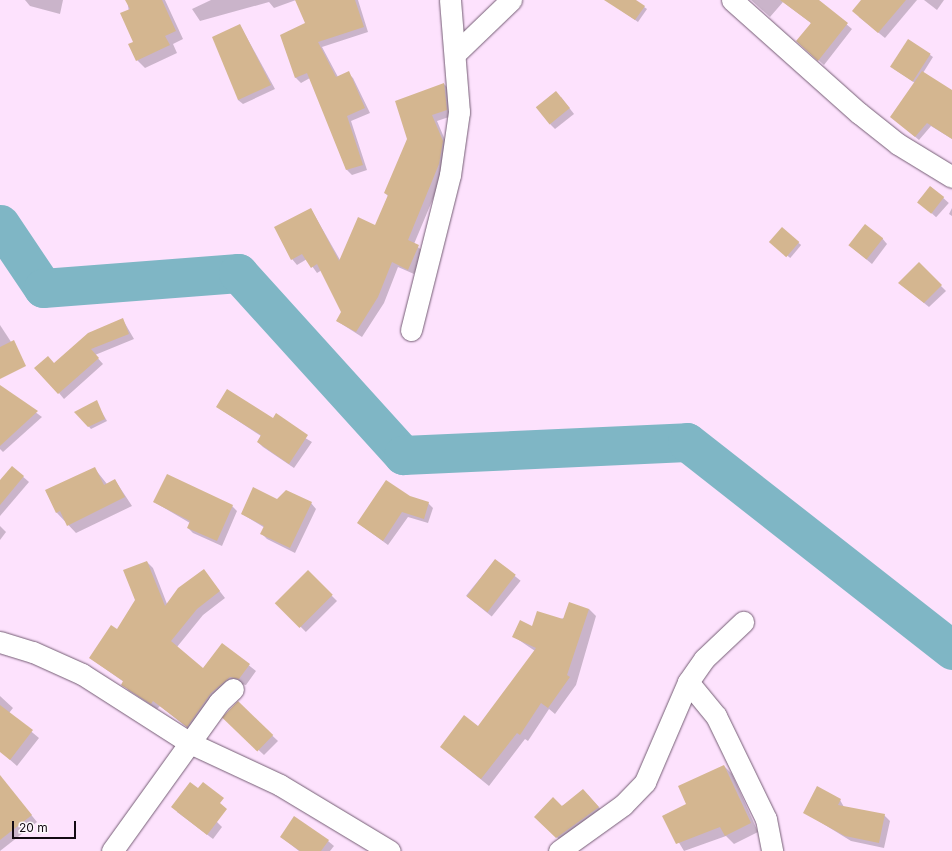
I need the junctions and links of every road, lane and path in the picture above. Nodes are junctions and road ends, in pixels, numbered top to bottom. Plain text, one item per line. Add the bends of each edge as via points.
1 (450, 0) edge
2 (511, 0) edge
3 (732, 0) edge
4 (457, 52) junction
5 (952, 177) edge
6 (411, 330) dead end
7 (742, 622) dead end
8 (0, 642) edge
9 (688, 682) junction
10 (233, 689) dead end
11 (190, 743) junction
12 (365, 846) edge
13 (112, 851) edge
14 (390, 851) edge
15 (560, 851) edge
16 (772, 851) edge

1 - 4 street
2 - 4 street
3 - 5 street via 864,118 898,144
4 - 6 street via 459,112 450,175
7 - 9 street via 704,659
8 - 11 street via 33,652 82,674
9 - 15 street via 645,782 623,805
9 - 16 street via 716,716 766,819
10 - 11 street via 219,702
11 - 12 street via 280,785
11 - 13 street
12 - 14 street

